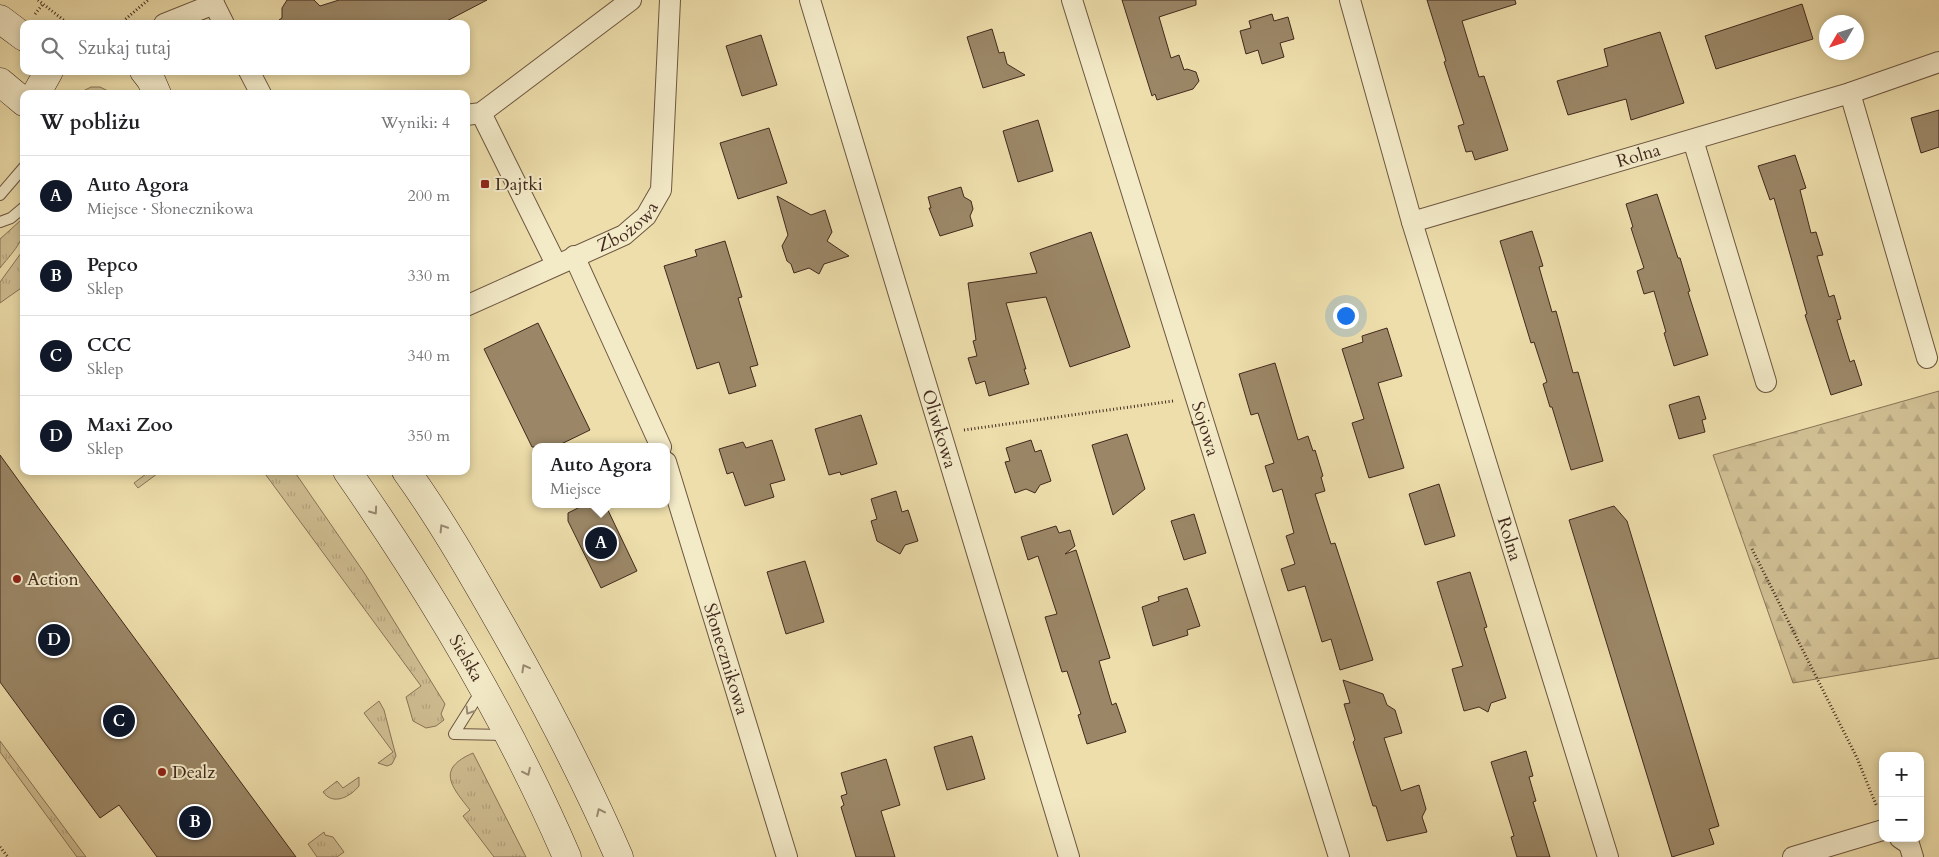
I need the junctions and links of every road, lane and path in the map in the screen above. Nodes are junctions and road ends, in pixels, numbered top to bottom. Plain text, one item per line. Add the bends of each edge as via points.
1 (38, 0) edge
2 (148, 0) edge
3 (631, 0) edge
4 (670, 0) edge
5 (810, 0) edge
6 (1072, 0) edge
7 (1350, 0) edge
8 (213, 2) edge
9 (0, 19) edge
10 (63, 20) edge
11 (125, 20) edge
12 (173, 20) edge
13 (200, 20) edge
14 (222, 20) edge
15 (20, 34) edge
16 (1939, 62) edge
17 (47, 75) edge
18 (251, 75) edge
19 (0, 82) edge
20 (38, 90) edge
21 (259, 90) edge
22 (1850, 93) junction
23 (20, 99) edge
24 (474, 114) edge
25 (1693, 140) junction
26 (20, 172) edge
27 (0, 195) edge
28 (20, 210) edge
29 (0, 222) edge
30 (1412, 222) junction
31 (565, 260) junction
32 (470, 304) edge
33 (1927, 358) dead end
34 (1766, 382) dead end
35 (1196, 398) junction
36 (941, 434) junction
37 (659, 443) edge
38 (349, 475) edge
39 (409, 475) edge
40 (670, 475) edge
41 (1752, 549) dead end
42 (483, 687) junction
43 (510, 736) junction
44 (1879, 816) edge
45 (1879, 822) edge
46 (1906, 842) edge
47 (0, 847) edge
48 (8, 857) edge
49 (567, 857) edge
50 (619, 857) edge
51 (787, 857) edge
52 (1069, 857) edge
53 (1339, 857) edge
54 (1608, 857) edge
55 (1793, 857) edge
56 (1913, 857) edge

1 - 10 path
2 - 11 path
3 - 24 street
4 - 31 street, Zbożowa via 661,190 646,216 624,234
5 - 36 street, Oliwkowa
6 - 35 street, Sojowa
7 - 30 street, Rolna
8 - 12 street
8 - 13 street
8 - 14 street
9 - 15 main road
16 - 22 street, Rolna
17 - 20 main road
18 - 21 street
19 - 23 main road
22 - 25 street, Rolna
22 - 33 street
24 - 31 street
25 - 30 street, Rolna
25 - 34 street
26 - 27 lane
28 - 29 lane
30 - 54 street, Rolna
31 - 32 street, Zbożowa
31 - 37 street
35 - 36 path
35 - 53 street, Sojowa
36 - 52 street, Oliwkowa
38 -> 42 main road, Sielska via 436,606
50 -> 39 main road via 599,810 528,673 478,585
40 - 51 street, Słonecznikowa
41 - 44 path via 1857,758
42 - 43 main road, Sielska
42 -> 43 lane via 454,734
43 -> 49 main road, Sielska
45 - 55 street
46 - 56 street
47 - 48 path

